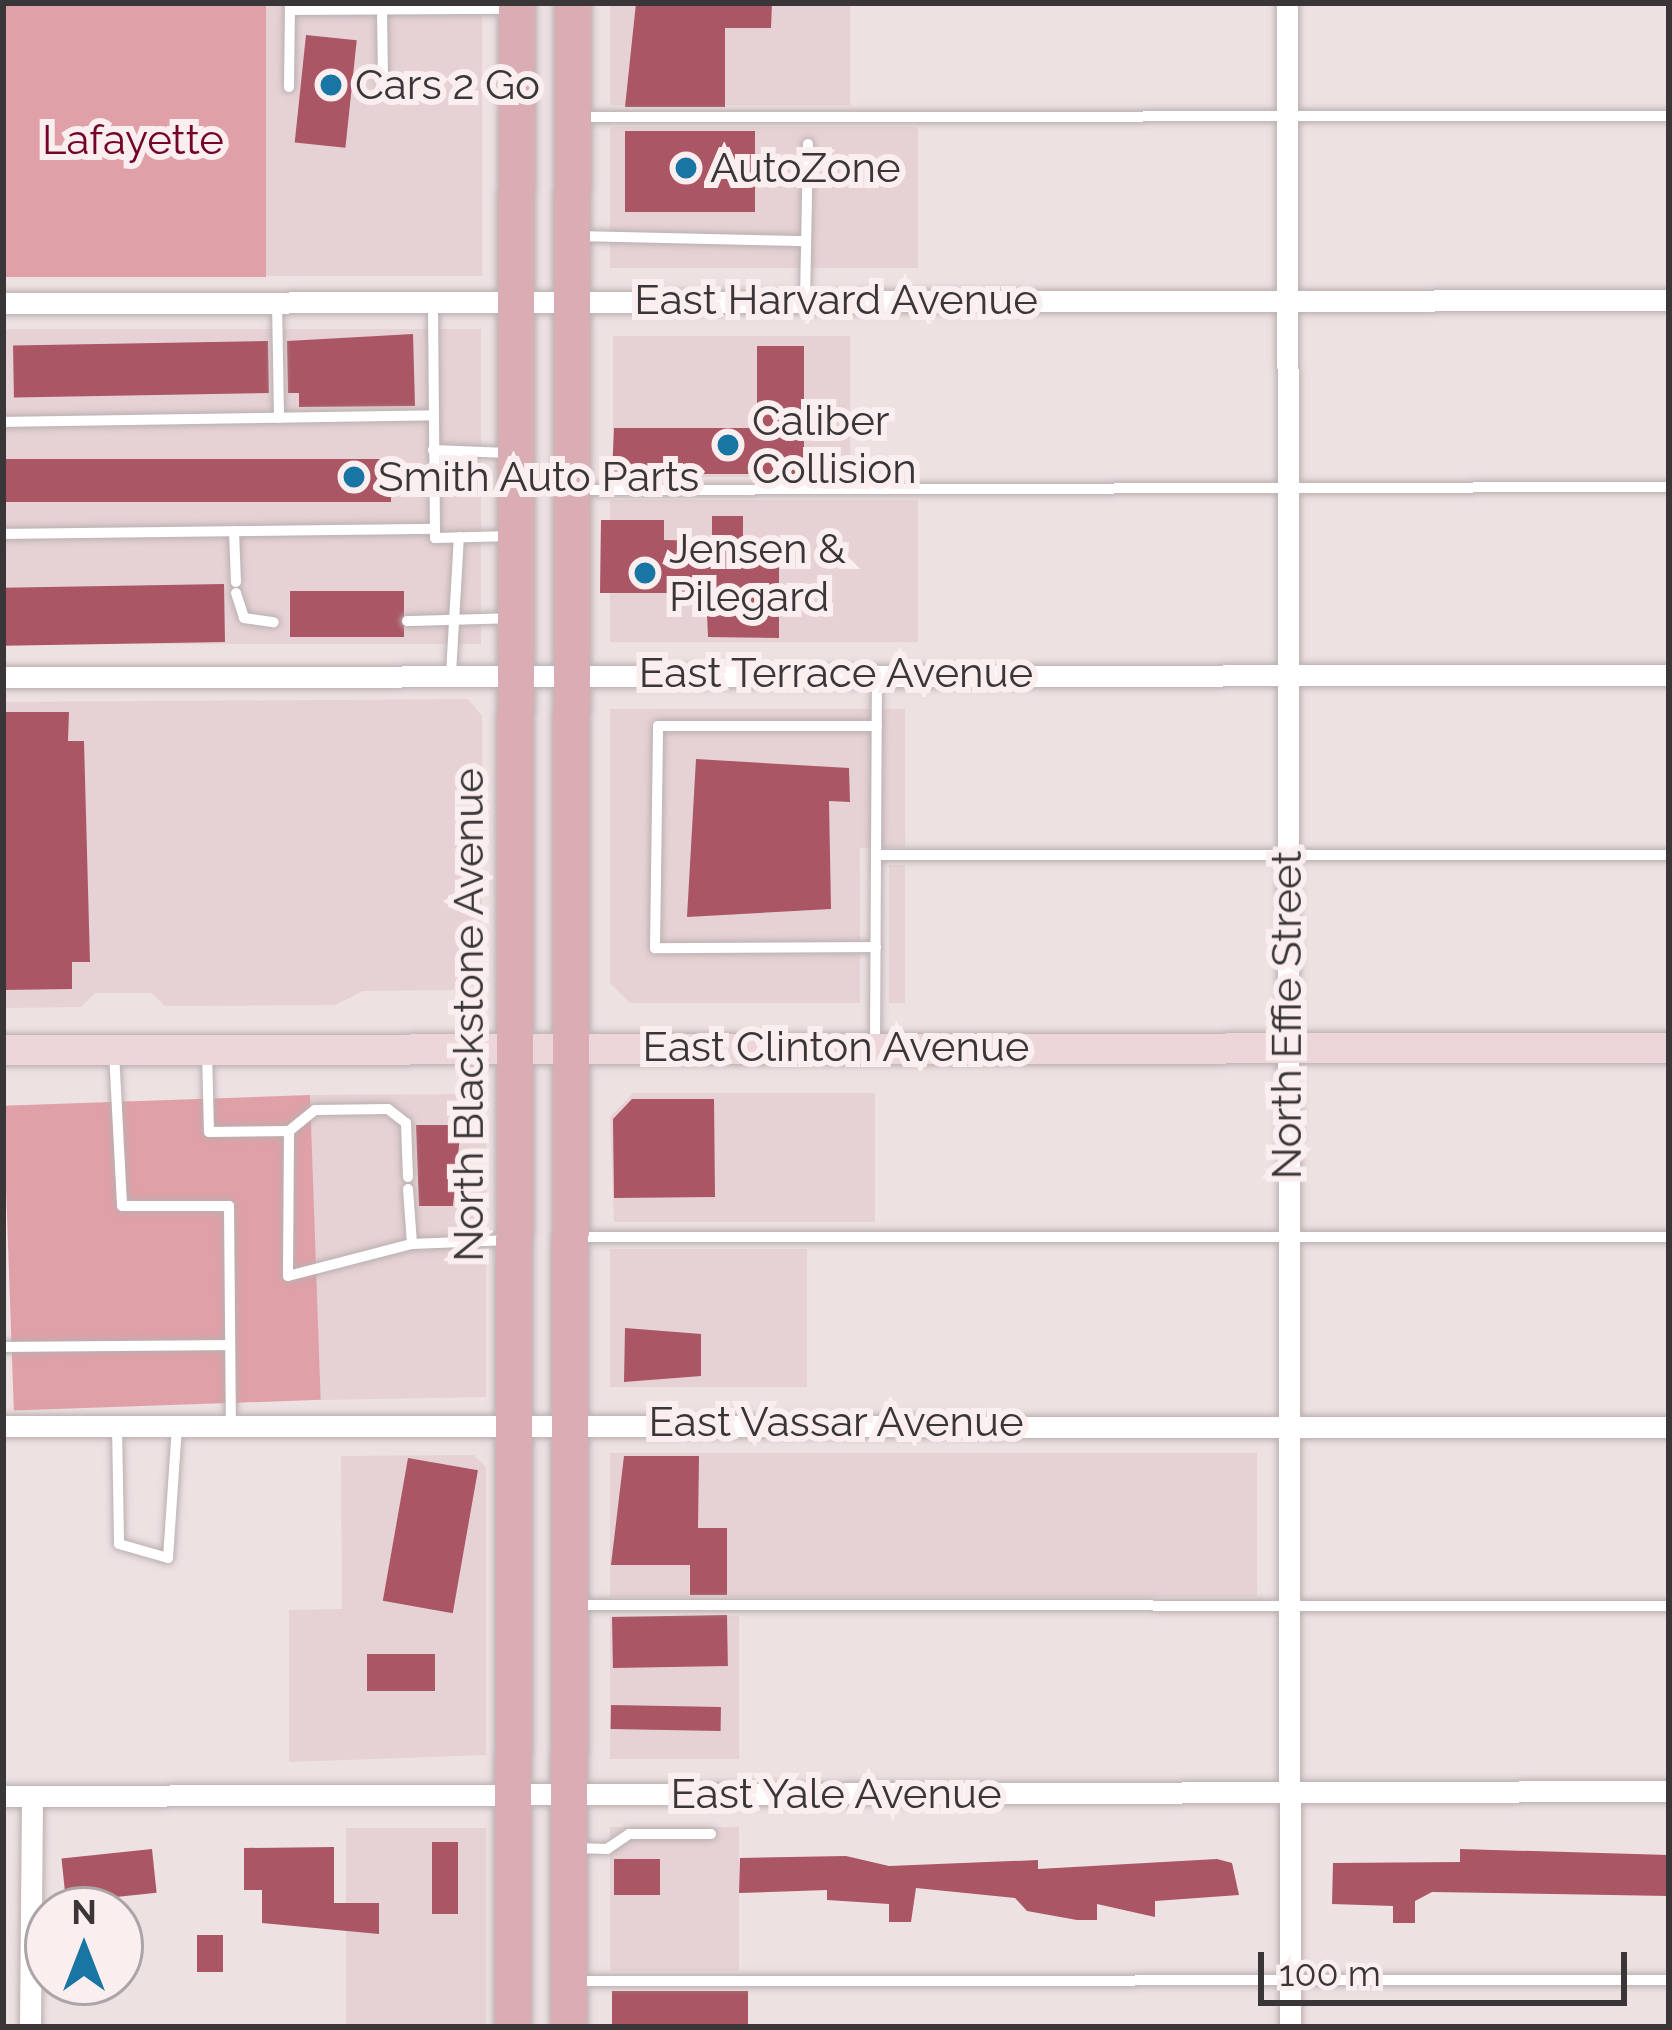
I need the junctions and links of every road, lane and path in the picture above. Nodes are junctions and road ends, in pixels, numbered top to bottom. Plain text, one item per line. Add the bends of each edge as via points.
1 (572, 3) edge
2 (1287, 3) edge
3 (290, 6) edge
4 (517, 6) edge
5 (382, 10) junction
6 (382, 82) dead end
7 (290, 87) dead end
8 (1288, 115) junction
9 (1669, 116) edge
10 (572, 117) junction
11 (808, 144) dead end
12 (572, 236) junction
13 (803, 241) junction
14 (805, 300) junction
15 (1287, 300) junction
16 (1669, 300) edge
17 (434, 301) junction
18 (519, 301) junction
19 (572, 301) junction
20 (277, 302) junction
21 (3, 303) edge
22 (434, 415) junction
23 (279, 418) junction
24 (3, 422) edge
25 (434, 450) junction
26 (517, 453) junction
27 (1669, 487) edge
28 (570, 490) junction
29 (1285, 490) junction
30 (435, 529) junction
31 (234, 531) junction
32 (3, 534) edge
33 (516, 536) junction
34 (458, 537) junction
35 (514, 618) junction
36 (407, 621) dead end
37 (274, 622) dead end
38 (455, 622) junction
39 (514, 673) junction
40 (568, 673) junction
41 (451, 674) junction
42 (878, 674) junction
43 (1288, 674) junction
44 (1669, 675) edge
45 (3, 677) edge
46 (877, 726) junction
47 (876, 855) junction
48 (1288, 855) junction
49 (1669, 855) edge
50 (875, 947) junction
51 (514, 1047) junction
52 (568, 1047) junction
53 (875, 1047) junction
54 (207, 1048) junction
55 (1288, 1048) junction
56 (1669, 1048) edge
57 (113, 1049) junction
58 (3, 1050) edge
59 (290, 1131) junction
60 (1286, 1236) junction
61 (568, 1237) junction
62 (1669, 1237) edge
63 (515, 1240) junction
64 (412, 1244) junction
65 (230, 1345) junction
66 (3, 1347) edge
67 (513, 1421) junction
68 (567, 1421) junction
69 (177, 1424) junction
70 (231, 1424) junction
71 (117, 1425) junction
72 (1285, 1425) junction
73 (3, 1426) edge
74 (1669, 1427) edge
75 (568, 1605) junction
76 (1287, 1606) junction
77 (1669, 1606) edge
78 (1669, 1791) edge
79 (1289, 1792) junction
80 (514, 1794) junction
81 (568, 1794) junction
82 (3, 1796) edge
83 (32, 1796) junction
84 (711, 1834) dead end
85 (568, 1848) junction
86 (513, 1978) junction
87 (1289, 1980) junction
88 (1669, 1980) edge
89 (568, 1981) junction
90 (29, 2027) edge
91 (513, 2027) edge
92 (537, 2027) edge
93 (568, 2027) edge
94 (1290, 2027) edge

1 - 10 main road
2 - 8 street, North Effie Street
3 - 5 lane
3 - 7 lane
4 - 5 lane
4 - 18 main road, North Blackstone Avenue
5 - 6 lane
8 - 9 lane
8 - 10 lane
8 - 15 street, North Effie Street
10 - 12 main road
11 - 13 lane
12 - 13 lane
12 - 19 main road
13 - 14 lane
14 - 15 street, East Harvard Avenue
14 - 19 street, East Harvard Avenue
15 - 16 street, East Harvard Avenue
15 - 29 street, North Effie Street
17 - 18 street, East Harvard Avenue
17 - 20 street, East Harvard Avenue
17 - 22 lane
18 - 19 street, East Harvard Avenue
18 - 26 main road, North Blackstone Avenue
19 - 28 main road
20 - 21 street, East Harvard Avenue
20 - 23 lane
22 - 23 lane
22 - 25 lane
23 - 24 lane
25 - 26 lane
25 - 30 lane
26 - 33 main road, North Blackstone Avenue
27 - 29 lane
28 - 29 lane
28 - 40 main road
29 - 43 street, North Effie Street
30 - 31 lane
30 - 34 lane via 435,538
31 - 32 lane
31 - 37 lane via 244,618
33 - 34 lane
33 - 35 main road, North Blackstone Avenue
34 - 38 lane
35 - 38 lane
35 - 39 main road, North Blackstone Avenue
36 - 38 lane
38 - 41 lane
39 - 40 street, East Terrace Avenue
39 - 41 street, East Terrace Avenue
39 - 51 main road, North Blackstone Avenue
40 - 42 street, East Terrace Avenue
40 - 52 main road
41 - 45 street, East Terrace Avenue
42 - 43 street, East Terrace Avenue
42 - 46 lane
43 - 44 street, East Terrace Avenue
43 - 48 street, North Effie Street
46 - 47 lane
46 - 50 lane via 658,726 656,947
47 - 48 lane
47 - 50 lane
48 - 49 lane
48 - 55 street, North Effie Street
50 - 53 lane
51 - 52 main road, East Clinton Avenue
51 - 54 main road, East Clinton Avenue
51 - 63 main road, North Blackstone Avenue
52 - 53 main road, East Clinton Avenue
52 - 61 main road
53 - 55 main road, East Clinton Avenue
54 - 57 main road, East Clinton Avenue
54 - 59 lane via 209,1132
55 - 56 main road, East Clinton Avenue
55 - 60 street, North Effie Street
57 - 58 main road, East Clinton Avenue
57 - 65 lane via 122,1206 229,1206
59 - 64 lane via 315,1110 388,1109 406,1123
59 - 64 lane via 288,1276
60 - 61 lane
60 - 62 lane
60 - 72 street, North Effie Street
61 - 68 main road
63 - 64 lane
63 - 67 main road, North Blackstone Avenue
65 - 66 lane
65 - 70 lane
67 - 68 street, East Vassar Avenue
67 - 70 street, East Vassar Avenue
67 - 80 main road, North Blackstone Avenue
68 - 72 street, East Vassar Avenue
68 - 75 main road
69 - 70 street, East Vassar Avenue
69 - 71 street, East Vassar Avenue
69 - 71 lane via 169,1558 118,1544
71 - 73 street, East Vassar Avenue
72 - 74 street, East Vassar Avenue
72 - 76 street, North Effie Street
75 - 76 lane
75 - 81 main road
76 - 77 lane
76 - 79 street, North Effie Street
78 - 79 street, East Yale Avenue
79 - 81 street, East Yale Avenue
79 - 87 street, North Effie Street
80 - 81 street, East Yale Avenue
80 - 83 street, East Yale Avenue
80 - 86 main road, North Blackstone Avenue
81 - 85 main road
82 - 83 street, East Yale Avenue
83 - 90 street
84 - 85 lane
85 - 89 main road
86 - 91 main road, North Blackstone Avenue
86 - 92 main road
87 - 88 lane
87 - 89 lane
87 - 94 street, North Effie Street
89 - 93 main road

